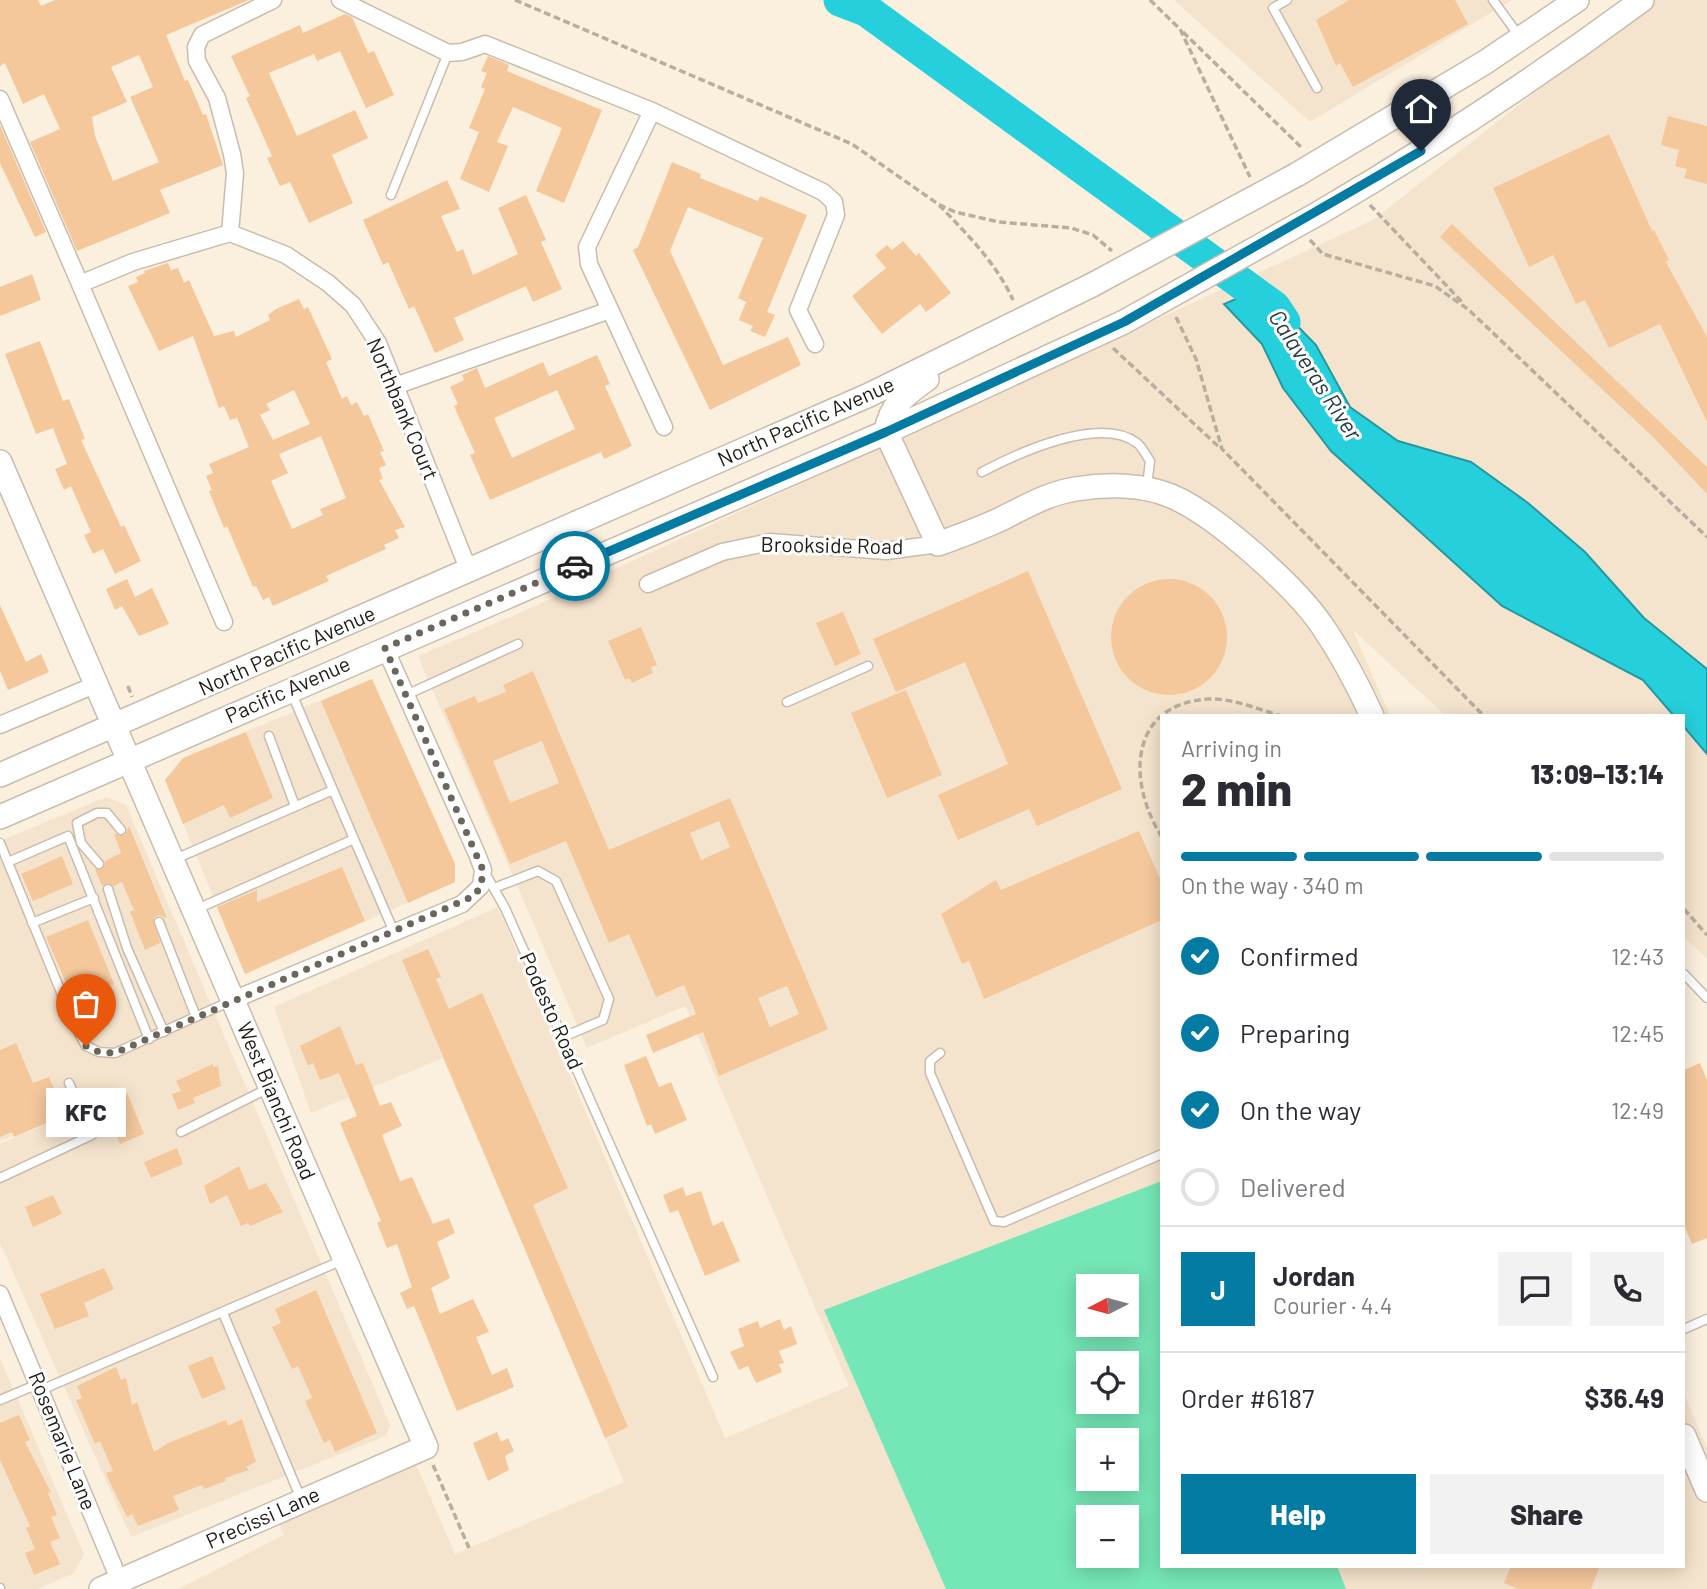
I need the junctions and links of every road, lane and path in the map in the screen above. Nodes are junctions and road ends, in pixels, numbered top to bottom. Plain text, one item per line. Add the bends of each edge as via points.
1 (273, 0) edge
2 (340, 0) edge
3 (1150, 0) edge
4 (1287, 0) edge
5 (1493, 0) edge
6 (1577, 0) edge
7 (1642, 0) edge
8 (1180, 29) junction
9 (1520, 38) junction
10 (448, 53) junction
11 (1317, 88) dead end
12 (0, 99) edge
13 (652, 111) junction
14 (1317, 163) junction
15 (1250, 178) dead end
16 (1356, 191) junction
17 (391, 195) dead end
18 (938, 204) dead end
19 (230, 233) junction
20 (1305, 235) dead end
21 (80, 284) junction
22 (610, 310) junction
23 (1469, 310) junction
24 (1023, 320) junction
25 (1097, 334) junction
26 (986, 339) junction
27 (815, 344) dead end
28 (395, 386) junction
29 (664, 427) dead end
30 (886, 432) junction
31 (1222, 449) dead end
32 (0, 462) edge
33 (982, 472) dead end
34 (1147, 489) junction
35 (1707, 537) edge
36 (939, 544) junction
37 (469, 570) junction
38 (648, 584) dead end
39 (224, 622) dead end
40 (518, 644) dead end
41 (385, 648) junction
42 (868, 666) dead end
43 (97, 684) junction
44 (128, 686) dead end
45 (290, 689) junction
46 (406, 695) junction
47 (132, 697) dead end
48 (787, 702) dead end
49 (1162, 714) edge
50 (1274, 714) edge
51 (1371, 714) edge
52 (1160, 715) edge
53 (0, 724) edge
54 (116, 726) junction
55 (268, 736) dead end
56 (131, 759) junction
57 (0, 775) edge
58 (333, 790) junction
59 (295, 806) junction
60 (0, 817) edge
61 (121, 830) dead end
62 (1160, 834) edge
63 (354, 839) junction
64 (0, 843) edge
65 (173, 860) junction
66 (8, 862) junction
67 (99, 864) dead end
68 (483, 870) junction
69 (494, 888) junction
70 (108, 889) dead end
71 (94, 898) junction
72 (194, 910) junction
73 (1685, 910) edge
74 (159, 922) dead end
75 (32, 923) junction
76 (394, 932) junction
77 (1707, 935) edge
78 (1685, 975) edge
79 (1707, 998) edge
80 (233, 1000) junction
81 (196, 1017) junction
82 (164, 1031) junction
83 (563, 1037) junction
84 (149, 1039) junction
85 (940, 1053) dead end
86 (69, 1083) dead end
87 (270, 1087) junction
88 (181, 1132) dead end
89 (1160, 1155) edge
90 (0, 1178) edge
91 (345, 1259) junction
92 (0, 1294) edge
93 (223, 1313) junction
94 (1707, 1319) edge
95 (1685, 1329) edge
96 (713, 1377) dead end
97 (39, 1387) junction
98 (0, 1400) edge
99 (1685, 1438) edge
100 (426, 1447) junction
101 (1707, 1490) edge
102 (302, 1501) junction
103 (468, 1548) dead end
104 (115, 1586) edge

1 - 19 street via 202,35 196,47 197,61 217,99 232,154
2 - 10 street
3 - 8 path
4 - 11 lane via 1273,8
5 - 9 lane
6 - 9 main road, North Pacific Avenue
7 - 16 main road, North Pacific Avenue
8 - 14 path
8 - 15 path
9 - 14 main road, North Pacific Avenue
10 - 13 street via 485,44
10 - 17 lane
12 - 21 street
13 - 22 street via 587,247 589,264
13 - 27 street via 823,192 834,202 836,215 798,310
14 - 24 main road, North Pacific Avenue, bridge
16 - 23 path
16 - 25 main road, North Pacific Avenue, bridge
18 - 24 path via 1003,277
19 - 21 street
19 - 28 street, Northbank Court via 286,255 354,305 378,343
20 - 23 path via 1323,254 1435,286
21 - 39 street
22 - 28 street
22 - 29 street
23 - 35 path
24 - 26 main road, North Pacific Avenue
25 - 30 main road, North Pacific Avenue
25 - 31 path
26 - 30 main road via 906,394 888,417
26 - 37 main road, North Pacific Avenue
28 - 37 street, Northbank Court
30 - 36 main road, Brookside Road
30 - 41 main road, Pacific Avenue
32 - 43 main road, West Bianchi Road
33 - 34 lane via 1022,450 1085,435 1116,433 1138,444 1150,461
34 - 36 main road, Brookside Road via 1102,486 1059,493
34 - 51 main road, Brookside Road via 1169,495 1210,518 1267,566 1321,625
36 - 38 street, Brookside Road via 886,551 769,542 722,552
37 - 41 main road via 458,603
37 - 54 main road, North Pacific Avenue
40 - 46 lane
41 - 45 main road, Pacific Avenue
41 - 46 street, Podesto Road
42 - 48 lane
43 - 53 street
43 - 54 main road, West Bianchi Road
44 - 47 path
45 - 56 main road, Pacific Avenue
45 - 58 lane
46 - 68 street, Podesto Road
49 - 50 path via 1209,699
52 - 62 path via 1146,736 1138,762 1143,792
54 - 56 main road, West Bianchi Road
54 - 57 main road, North Pacific Avenue
55 - 59 lane
56 - 60 main road, Pacific Avenue
56 - 65 main road, West Bianchi Road
58 - 59 lane
58 - 63 lane
59 - 65 lane
61 - 67 lane via 107,813 77,823 81,843
63 - 72 lane
63 - 76 lane
64 - 66 lane
65 - 72 main road, West Bianchi Road
66 - 71 lane via 68,836
66 - 75 lane
68 - 69 lane, Podesto Road
68 - 76 street via 474,896
69 - 83 lane, Podesto Road
69 - 83 lane via 538,871 556,881 609,999 603,1020
70 - 82 lane via 127,948
71 - 75 lane
71 - 84 lane
72 - 80 main road, West Bianchi Road
73 - 77 path
74 - 81 lane
75 - 84 lane via 86,1046 115,1053
76 - 80 street
78 - 79 lane
80 - 81 lane
80 - 87 main road, West Bianchi Road
81 - 82 lane
82 - 84 lane
83 - 96 lane, Podesto Road
85 - 89 lane via 930,1061 930,1073 994,1221 1004,1222
86 - 90 lane via 92,1135
87 - 88 lane
87 - 91 main road, West Bianchi Road
91 - 93 lane
91 - 100 main road, West Bianchi Road
92 - 97 street, Rosemarie Lane
93 - 97 lane
93 - 102 lane
94 - 95 lane
97 - 98 lane
97 - 104 street, Rosemarie Lane
99 - 101 main road
100 - 102 main road, Precissi Lane
100 - 103 path
102 - 104 main road, Precissi Lane

